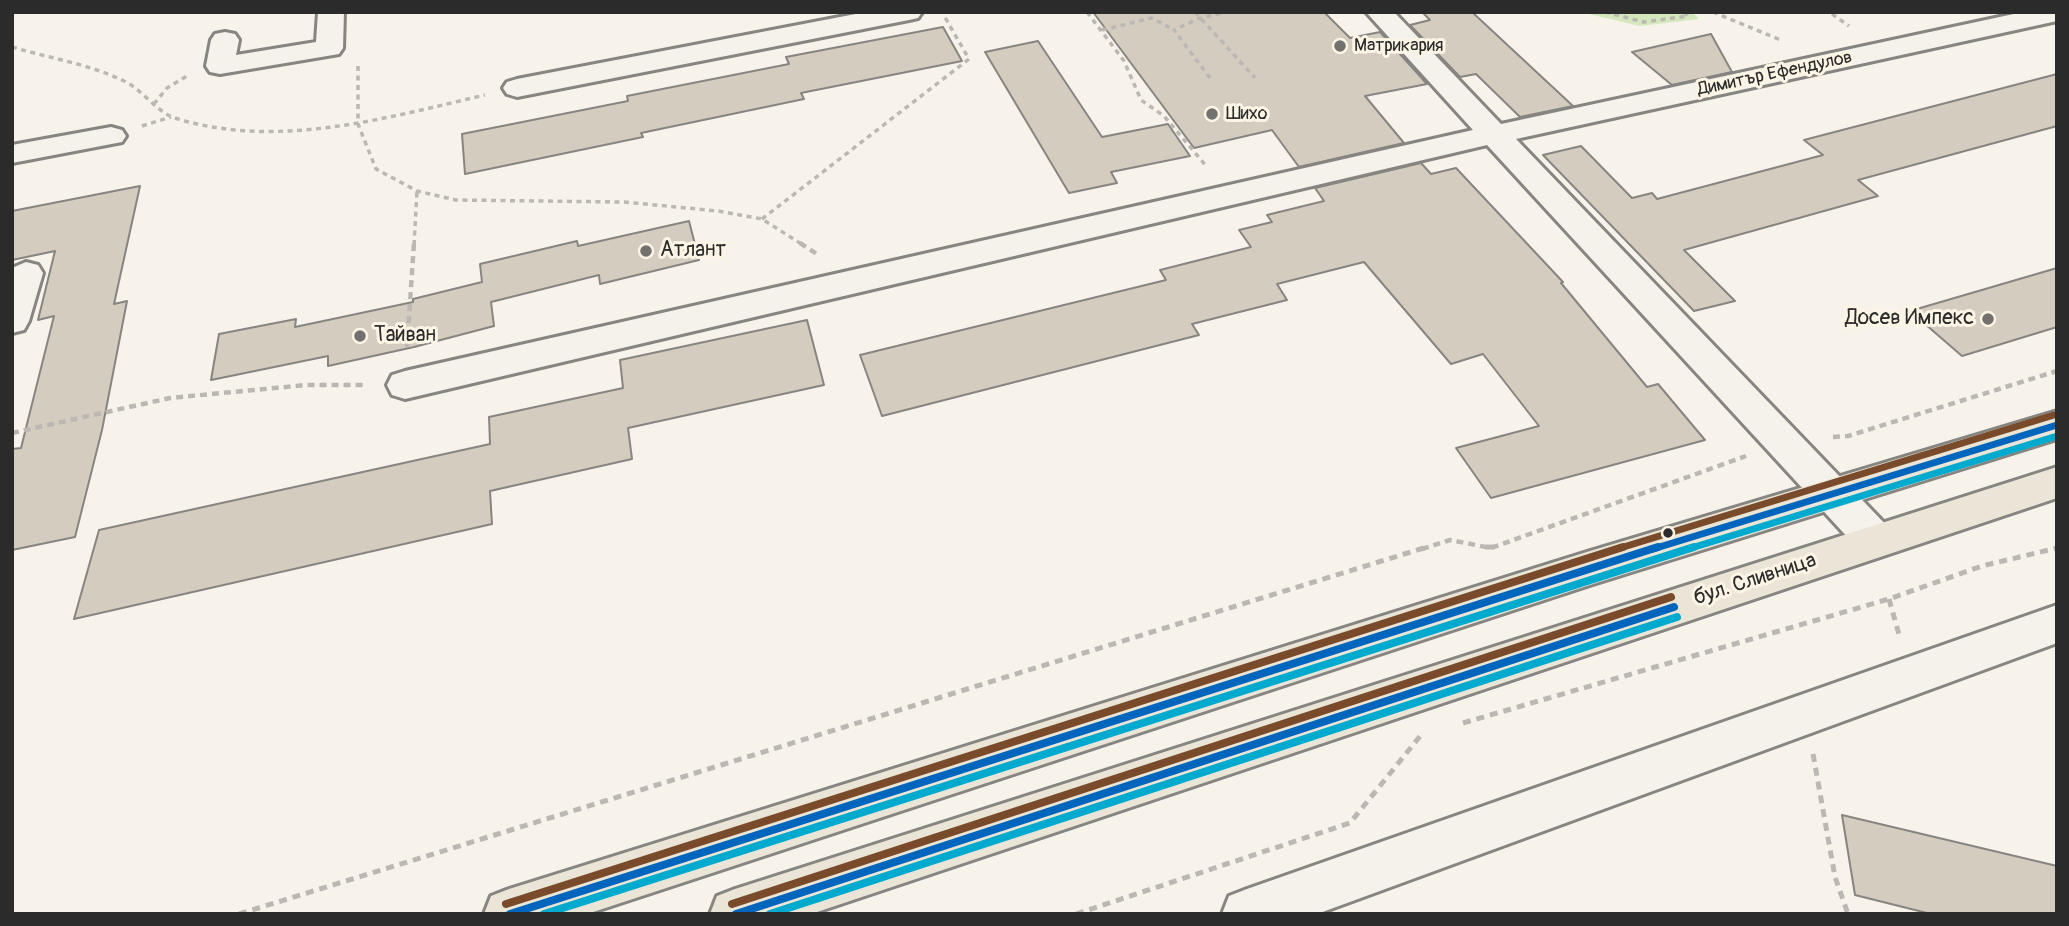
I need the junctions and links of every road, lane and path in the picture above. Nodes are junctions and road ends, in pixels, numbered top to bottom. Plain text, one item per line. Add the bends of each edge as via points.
1 (331, 12) edge
2 (909, 12) edge
3 (942, 12) edge
4 (1087, 12) edge
5 (1195, 12) edge
6 (1227, 12) edge
7 (1378, 12) edge
8 (1605, 12) edge
9 (1684, 12) edge
10 (1713, 12) edge
11 (2057, 13) edge
12 (1200, 18) junction
13 (796, 23) edge
14 (1102, 30) junction
15 (1174, 30) junction
16 (12, 47) edge
17 (329, 48) junction
18 (223, 53) joint
19 (1817, 65) junction
20 (1210, 78) dead end
21 (1255, 78) dead end
22 (517, 88) joint
23 (154, 104) junction
24 (358, 124) junction
25 (1493, 135) junction
26 (111, 136) dead end
27 (12, 154) edge
28 (417, 191) junction
29 (1238, 193) junction
30 (762, 219) junction
31 (26, 273) dead end
32 (845, 282) junction
33 (12, 321) edge
34 (2057, 372) edge
35 (405, 385) junction
36 (2057, 425) edge
37 (12, 433) edge
38 (1782, 443) junction
39 (2057, 482) edge
40 (1830, 493) junction
41 (1876, 541) junction
42 (2057, 548) edge
43 (2057, 624) edge
44 (1805, 714) junction
45 (1461, 723) dead end
46 (1434, 731) dead end
47 (239, 914) edge
48 (509, 914) edge
49 (736, 914) edge
50 (1076, 914) edge
51 (1247, 914) edge
52 (1848, 914) edge

1 - 17 lane
2 - 13 lane
3 - 30 path via 969,59
4 - 14 path
5 - 12 path
6 - 12 path
7 - 25 lane
8 - 9 path via 1644,22 1688,16
10 - 19 path via 1774,36
11 - 19 lane, Димитър Ефендулов
12 - 15 path
12 - 21 path
13 - 22 lane
14 - 15 path via 1152,18
14 - 29 path via 1124,61 1141,100 1164,116 1204,164
15 - 20 path
16 - 23 path via 116,77
17 - 18 lane
17 - 24 path via 351,50 358,60
18 - 23 path via 167,88
19 - 25 lane, Димитър Ефендулов
22 - 24 path
23 - 24 path via 172,117 246,130
24 - 28 path via 376,169
25 - 29 lane, Димитър Ефендулов
25 - 38 lane
26 - 27 lane
28 - 30 path via 456,200 668,205
28 - 35 path
29 - 32 lane, Димитър Ефендулов
30 - 32 path via 818,255
31 - 33 lane
32 - 35 lane, Димитър Ефендулов
34 - 38 path via 1848,436
35 - 37 path via 306,385 170,398
36 - 40 main road
38 - 40 lane
38 - 47 path via 1491,548 1450,540
39 - 41 main road, бул. Сливница
40 - 41 lane
40 - 48 main road
41 - 49 main road, бул. Сливница
42 - 45 path via 1982,566 1889,599
43 - 44 lane
44 - 51 lane
44 - 52 path via 1835,877
46 - 50 path via 1421,735 1350,823

